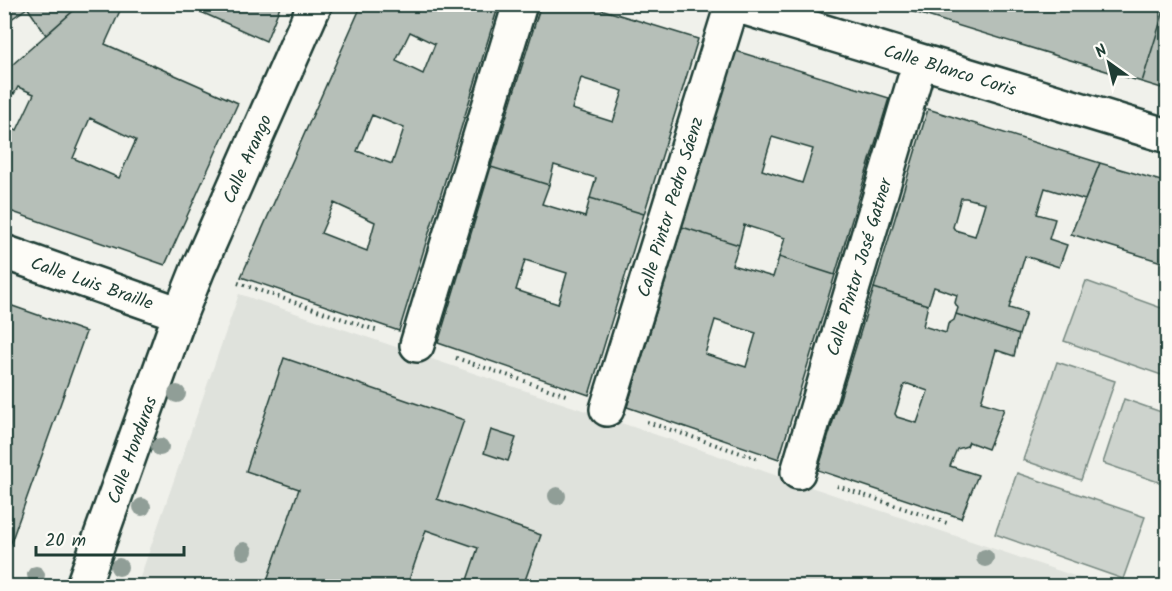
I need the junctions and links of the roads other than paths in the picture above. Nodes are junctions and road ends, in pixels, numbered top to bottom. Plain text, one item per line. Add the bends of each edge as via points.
1 (315, 4) edge
2 (520, 4) edge
3 (732, 5) edge
4 (920, 61) junction
5 (1167, 136) edge
6 (4, 252) edge
7 (180, 314) junction
8 (417, 345) dead end
9 (607, 409) dead end
10 (798, 472) dead end
11 (83, 586) edge

1 - 7 street, Calle Arango
2 - 8 street
3 - 4 street, Calle Blanco Coris
3 - 9 street, Calle Pintor Pedro Sáenz
4 - 5 street, Calle Blanco Coris
4 - 10 street, Calle Pintor José Gatner
6 - 7 street, Calle Luis Braille
7 - 11 street, Calle Honduras

